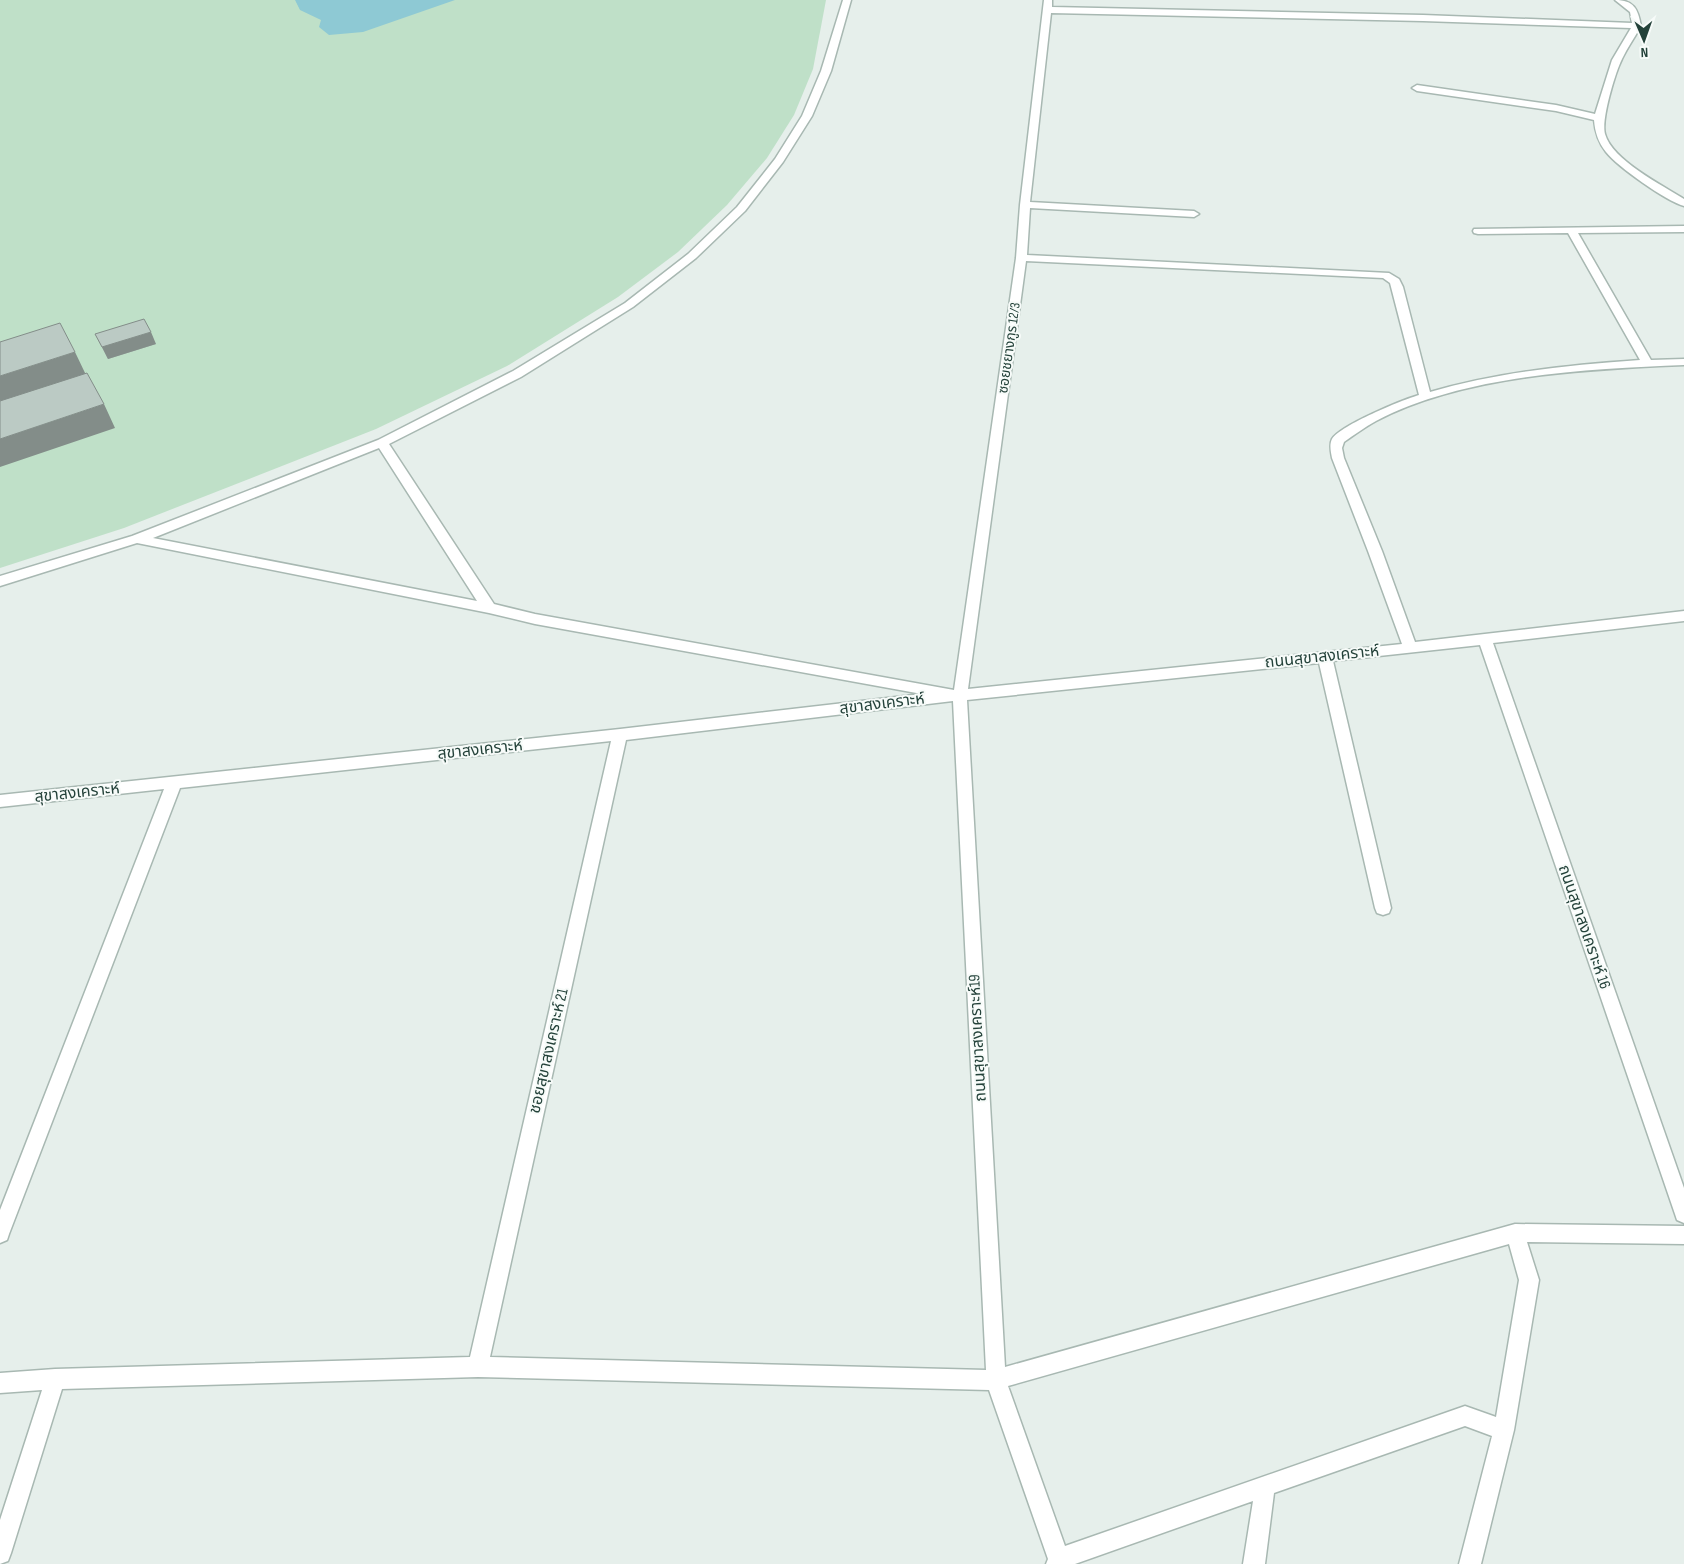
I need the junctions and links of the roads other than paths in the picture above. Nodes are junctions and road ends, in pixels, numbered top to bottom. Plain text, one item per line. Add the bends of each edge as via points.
1 (847, 0) edge
2 (1619, 0) edge
3 (1048, 5) edge
4 (1637, 26) junction
5 (1417, 88) dead end
6 (1599, 118) junction
7 (1684, 203) edge
8 (1025, 205) junction
9 (1194, 214) dead end
10 (1684, 228) edge
11 (1572, 230) junction
12 (1478, 231) dead end
13 (1021, 258) junction
14 (1684, 362) edge
15 (1646, 363) junction
16 (1425, 397) junction
17 (382, 443) junction
18 (137, 539) junction
19 (0, 581) edge
20 (490, 608) junction
21 (1684, 616) edge
22 (1485, 640) junction
23 (1410, 648) junction
24 (1325, 656) junction
25 (960, 696) junction
26 (620, 735) junction
27 (174, 783) junction
28 (0, 801) edge
29 (1383, 908) dead end
30 (1684, 1214) edge
31 (1515, 1233) junction
32 (0, 1234) edge
33 (1684, 1235) edge
34 (478, 1367) junction
35 (55, 1379) junction
36 (996, 1380) junction
37 (0, 1382) edge
38 (1504, 1430) junction
39 (1265, 1487) junction
40 (0, 1553) edge
41 (1058, 1562) edge
42 (1254, 1564) edge
43 (1470, 1564) edge

1 - 17 street via 826,71 807,116 779,160 741,209 692,256 629,305 517,374
2 - 4 street via 1634,11
3 - 4 street
3 - 8 street, ซอยชยางกูร 12/3
4 - 6 street via 1617,60
5 - 6 street via 1556,108
6 - 7 street via 1600,134 1610,151 1647,181
8 - 9 street
8 - 13 street, ซอยชยางกูร 12/3
10 - 11 street
11 - 12 street
11 - 15 street
13 - 16 street via 1385,275 1398,287
13 - 25 street, ซอยชยางกูร 12/3
14 - 15 street
15 - 16 street via 1550,372 1464,385
16 - 23 street via 1348,432 1338,440 1336,448
17 - 18 street
17 - 20 street
18 - 19 street
18 - 20 street
20 - 25 street via 535,620
21 - 22 street, ถนนสุขาสงเคราะห์
22 - 23 street, ถนนสุขาสงเคราะห์
22 - 30 street, ถนนสุขาสงเคราะห์ 16
23 - 24 street, ถนนสุขาสงเคราะห์
24 - 25 street, ถนนสุขาสงเคราะห์
24 - 29 street
25 - 26 street, สุขาสงเคราะห์
25 - 36 street, ถนนสุขาสงเคราะห์19
26 - 27 street, สุขาสงเคราะห์
26 - 34 street, ชอยสุขาสงเคราะห์ 21
27 - 28 street, สุขาสงเคราะห์
27 - 32 street
31 - 33 street
31 - 36 street
31 - 38 street via 1529,1280
34 - 35 street
34 - 36 street
35 - 37 street
35 - 40 street
36 - 41 street, ถนนสุขาสงเคราะห์19
38 - 39 street via 1465,1416
38 - 43 street
39 - 41 street
39 - 42 street

